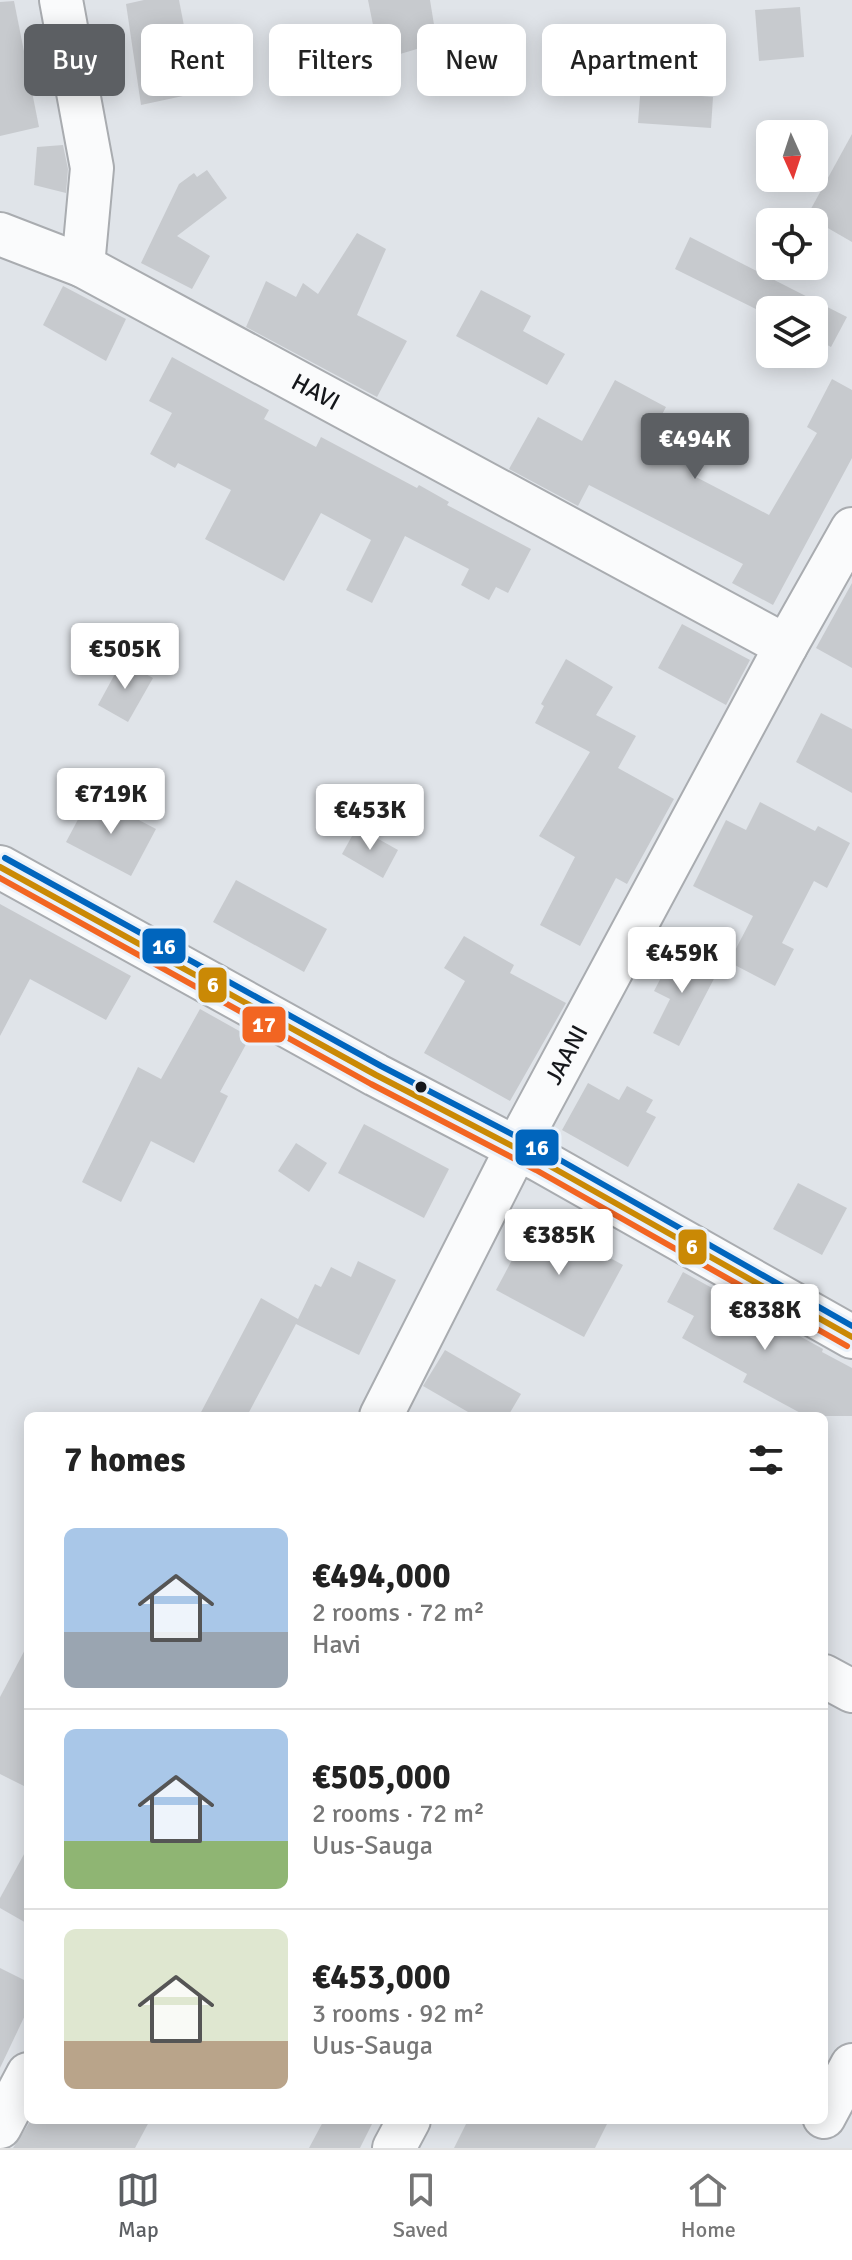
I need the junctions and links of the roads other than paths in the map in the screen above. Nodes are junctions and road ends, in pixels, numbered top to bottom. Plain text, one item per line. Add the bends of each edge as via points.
1 (61, 0) edge
2 (2, 240) edge
3 (83, 266) junction
4 (852, 529) edge
5 (786, 646) junction
6 (0, 867) edge
7 (516, 1149) junction
8 (848, 1324) edge
9 (383, 1412) edge
10 (828, 1678) edge
11 (852, 1691) edge
12 (852, 2065) edge
13 (24, 2082) edge
14 (828, 2109) edge
15 (407, 2124) edge
16 (820, 2124) edge
17 (0, 2127) edge
18 (394, 2148) edge
19 (807, 2148) edge

1 - 3 street via 92,168
2 - 3 street, HAVI
3 - 5 street, HAVI
4 - 5 street, JAANI
5 - 7 street, JAANI
6 - 7 street
7 - 8 street
7 - 9 street, JAANI
10 - 11 street
12 - 14 street
13 - 17 street
15 - 18 street
16 - 19 street

